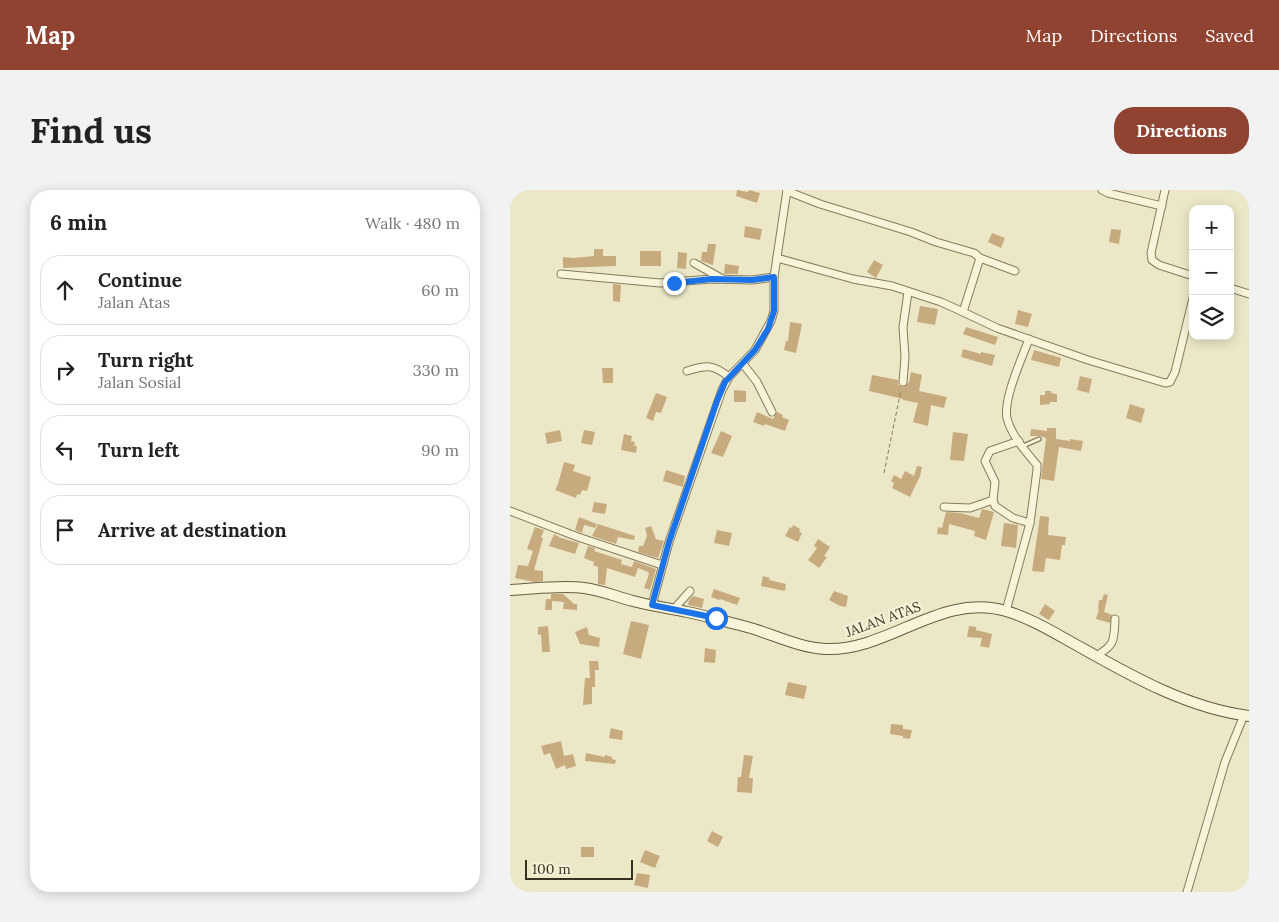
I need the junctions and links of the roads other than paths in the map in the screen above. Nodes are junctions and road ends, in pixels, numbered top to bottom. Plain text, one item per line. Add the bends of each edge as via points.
1 (1102, 190) edge
2 (1165, 190) edge
3 (787, 191) edge
4 (1162, 206) junction
5 (777, 258) junction
6 (980, 258) junction
7 (694, 264) dead end
8 (1015, 270) dead end
9 (561, 274) dead end
10 (1189, 275) edge
11 (774, 277) junction
12 (723, 279) junction
13 (1234, 289) edge
14 (908, 292) junction
15 (1249, 294) edge
16 (962, 312) junction
17 (1189, 314) edge
18 (1029, 339) junction
19 (743, 364) junction
20 (687, 371) dead end
21 (729, 377) junction
22 (903, 382) road end
23 (772, 412) dead end
24 (1040, 439) dead end
25 (1021, 444) junction
26 (993, 500) junction
27 (944, 507) dead end
28 (510, 512) edge
29 (1030, 523) junction
30 (662, 565) junction
31 (510, 590) edge
32 (690, 591) dead end
33 (652, 605) junction
34 (673, 610) junction
35 (1006, 611) junction
36 (1115, 619) dead end
37 (1096, 656) junction
38 (1246, 716) edge
39 (1187, 892) edge

1 - 4 street
2 - 4 street
3 - 5 street
3 - 6 street via 974,253
4 - 10 street via 1152,260
5 - 11 street
5 - 14 street
6 - 8 street
6 - 16 street
7 - 12 street
9 - 12 street via 660,283
11 - 12 street
11 - 19 street via 772,321
13 - 15 street
14 - 16 street
14 - 22 street via 903,327
16 - 18 street
17 - 18 street via 1170,382 1160,382
18 - 25 street via 1012,384 1007,412 1010,427
19 - 21 street
19 - 23 street via 757,382
20 - 21 street via 710,366
21 - 30 street via 717,401
24 - 25 lane
25 - 26 street via 990,451 986,457 986,465 995,482
25 - 29 street via 1037,465
26 - 27 street via 970,508
26 - 29 street via 999,510
28 - 30 street
29 - 35 street
30 - 33 street
31 - 33 street, JALAN ATAS via 586,588
32 - 34 street
33 - 34 street, JALAN ATAS
34 - 35 street, JALAN ATAS via 716,618 805,646 825,649 882,638 952,610
35 - 37 street, JALAN ATAS via 1040,624
36 - 37 street via 1113,642
37 - 38 street, JALAN ATAS via 1190,702
38 - 39 street via 1225,762

